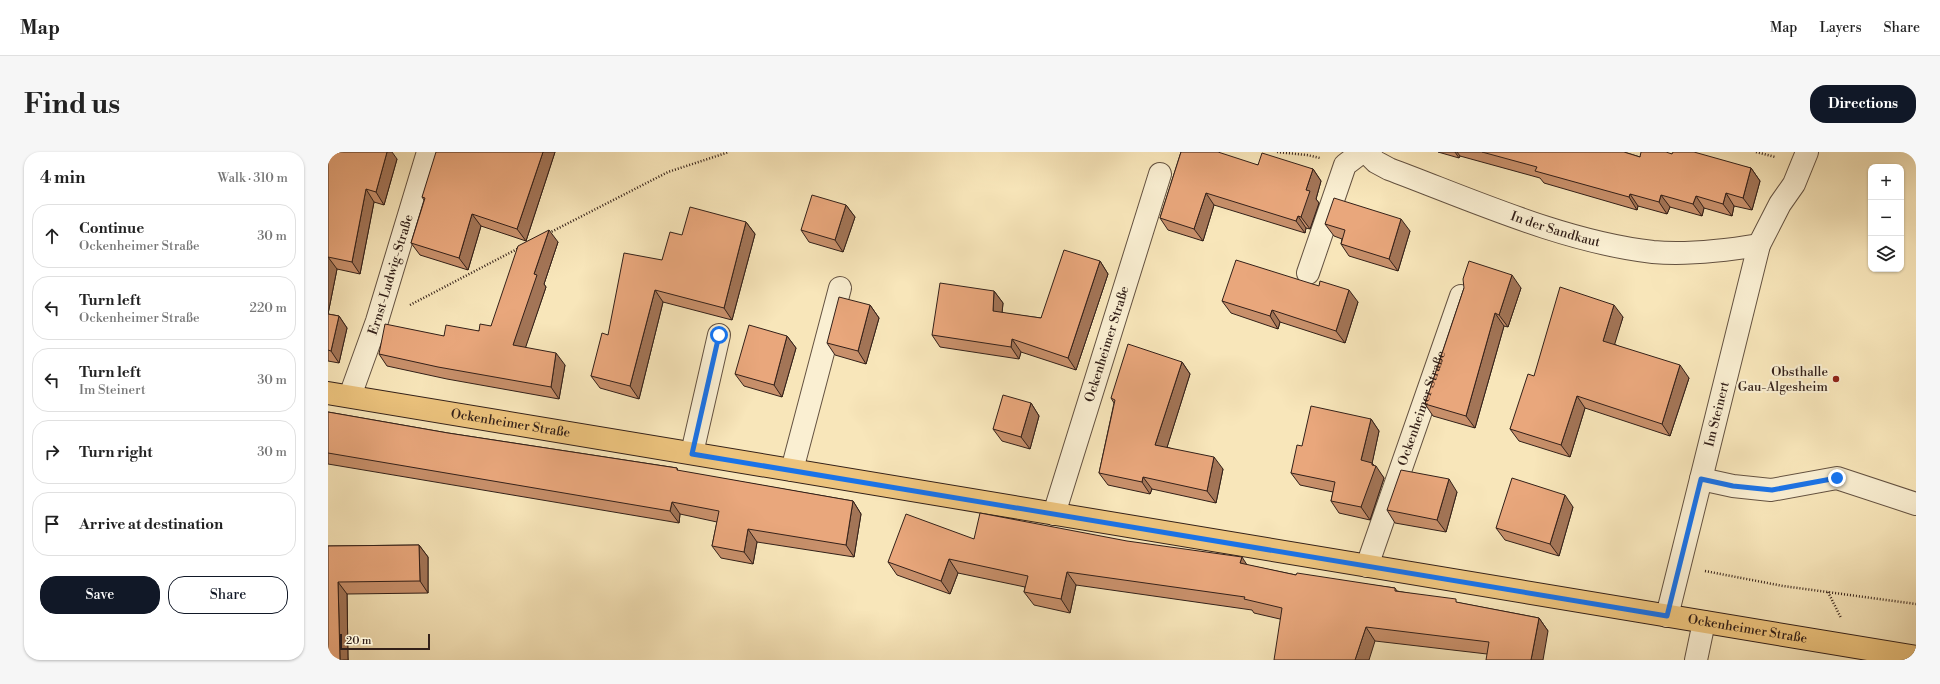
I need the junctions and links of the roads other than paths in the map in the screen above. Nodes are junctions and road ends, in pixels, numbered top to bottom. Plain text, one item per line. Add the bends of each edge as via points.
1 (428, 152) edge
2 (1362, 152) edge
3 (1366, 152) edge
4 (1807, 152) edge
5 (1160, 174) dead end
6 (1759, 246) junction
7 (1308, 273) dead end
8 (840, 288) dead end
9 (1461, 296) edge
10 (719, 335) dead end
11 (328, 393) edge
12 (350, 396) junction
13 (692, 454) junction
14 (792, 470) junction
15 (1701, 479) junction
16 (1916, 504) edge
17 (1054, 514) junction
18 (1367, 566) junction
19 (1667, 616) junction
20 (1704, 622) junction
21 (1916, 658) edge
22 (1696, 660) edge

1 - 12 street, Ernst-Ludwig-Straße via 377,321
2 - 7 street via 1345,165
3 - 6 street, In der Sandkaut via 1376,162 1389,169 1563,233 1608,246 1680,253 1707,253
4 - 6 street, Im Steinert via 1794,184 1780,204
5 - 17 street, Ockenheimer Straße
6 - 15 street, Im Steinert
8 - 14 street
9 - 18 street, Ockenheimer Straße
10 - 13 street
11 - 12 main road, Ockenheimer Straße
12 - 13 main road, Ockenheimer Straße
13 - 14 main road, Ockenheimer Straße
14 - 17 main road, Ockenheimer Straße
15 - 16 street via 1733,486 1772,490 1837,478
15 - 19 street, Im Steinert
17 - 18 main road, Ockenheimer Straße
18 - 19 main road, Ockenheimer Straße
19 - 20 main road, Ockenheimer Straße
20 - 21 main road, Ockenheimer Straße
20 - 22 street

